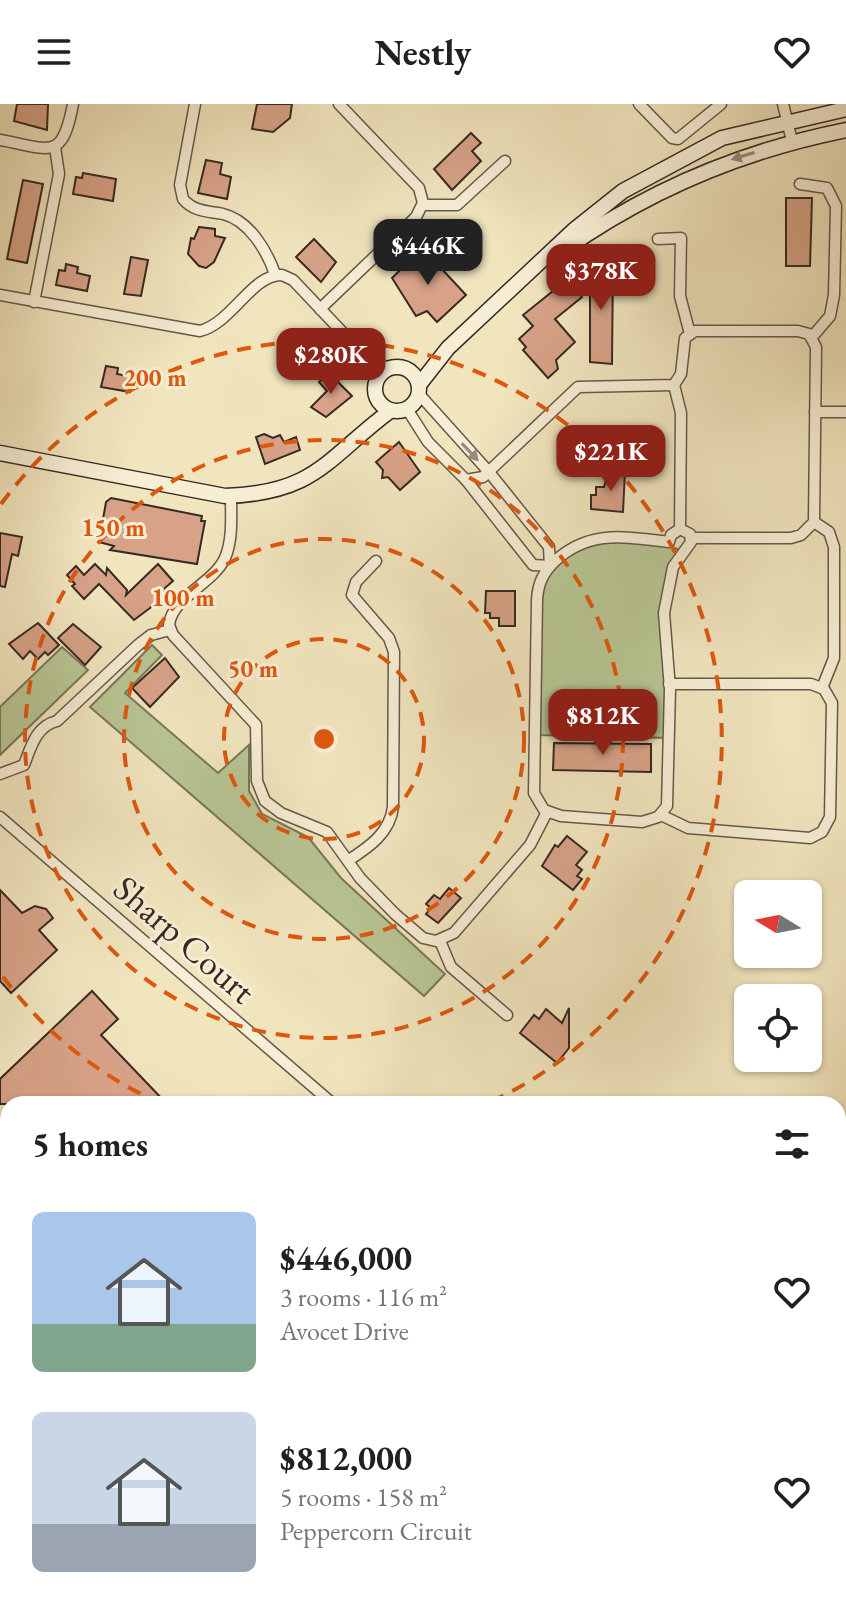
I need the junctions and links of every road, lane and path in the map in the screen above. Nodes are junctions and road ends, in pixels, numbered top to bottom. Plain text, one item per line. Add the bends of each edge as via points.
1 (73, 104) edge
2 (195, 104) edge
3 (339, 104) edge
4 (639, 104) edge
5 (721, 104) edge
6 (783, 104) edge
7 (846, 109) edge
8 (789, 120) junction
9 (846, 130) edge
10 (0, 140) edge
11 (792, 141) junction
12 (55, 147) junction
13 (505, 161) dead end
14 (800, 184) dead end
15 (423, 205) junction
16 (658, 239) dead end
17 (275, 274) junction
18 (528, 276) junction
19 (0, 295) edge
20 (34, 302) junction
21 (320, 309) junction
22 (690, 334) junction
23 (812, 337) junction
24 (448, 348) junction
25 (362, 353) junction
26 (396, 368) junction
27 (674, 385) junction
28 (376, 389) junction
29 (419, 389) junction
30 (407, 409) junction
31 (390, 411) junction
32 (815, 412) junction
33 (846, 412) edge
34 (357, 439) junction
35 (0, 453) edge
36 (489, 472) junction
37 (466, 480) junction
38 (231, 496) junction
39 (814, 522) junction
40 (680, 529) junction
41 (691, 538) junction
42 (669, 542) junction
43 (681, 551) junction
44 (376, 561) dead end
45 (550, 566) junction
46 (170, 630) junction
47 (669, 684) junction
48 (822, 688) junction
49 (0, 774) edge
50 (547, 812) junction
51 (661, 815) junction
52 (0, 817) edge
53 (349, 860) junction
54 (440, 941) junction
55 (507, 1015) dead end
56 (324, 1096) edge

1 - 12 street via 66,137
2 - 17 street via 180,185 183,199 196,209 239,222 264,249
3 - 15 street via 419,188
4 - 5 street via 678,139
6 - 8 street
7 - 8 street
8 - 11 street
8 - 18 street via 722,138 623,191
9 - 11 street
10 - 12 street
11 -> 18 street via 687,177 605,221
12 - 20 street via 59,174
13 - 15 street via 457,205
14 - 23 street via 827,188 836,206 833,308
15 - 21 street
16 - 22 street via 681,238 680,296
17 - 20 street via 218,324 200,331
17 - 21 street via 293,280
18 - 24 street
19 - 20 street
21 - 25 street
22 - 23 street via 798,331
22 - 27 street
23 - 32 street
24 - 26 street
24 - 29 street
25 - 26 street
25 - 28 street
26 - 28 street
26 - 29 street via 415,375
27 - 36 street via 578,387
27 - 40 street via 681,413
28 - 31 street
28 - 34 street
29 - 30 street
29 -> 36 street
30 - 31 street
30 - 37 street via 428,442
31 - 34 street
32 - 33 street
32 - 39 street
34 - 38 street via 304,480 256,495
35 - 38 street
36 - 37 street
36 - 45 street via 549,547
37 - 45 street via 533,565
38 - 46 street via 225,558 171,615
39 - 41 street via 791,538
39 - 48 street via 829,532 834,547 834,658
40 - 41 street
40 - 42 street
41 - 43 street
42 - 43 street
42 - 45 street via 590,539 572,546
43 - 47 street via 664,613
44 - 53 street via 356,582 352,595 389,638 394,652 393,807 387,828
45 - 50 street via 537,590 534,793
46 - 49 street via 138,645 49,723 30,744 24,765
46 - 53 street via 256,725 257,781 264,799 274,809 327,832
47 - 48 street
47 - 51 street via 669,800
48 - 51 street via 832,703 830,817 822,832 805,838 688,828
50 - 51 street via 642,822
50 - 54 street via 528,847 454,933
52 - 56 street, Sharp Court
53 - 54 street via 395,914 423,938
54 - 55 street via 451,967

